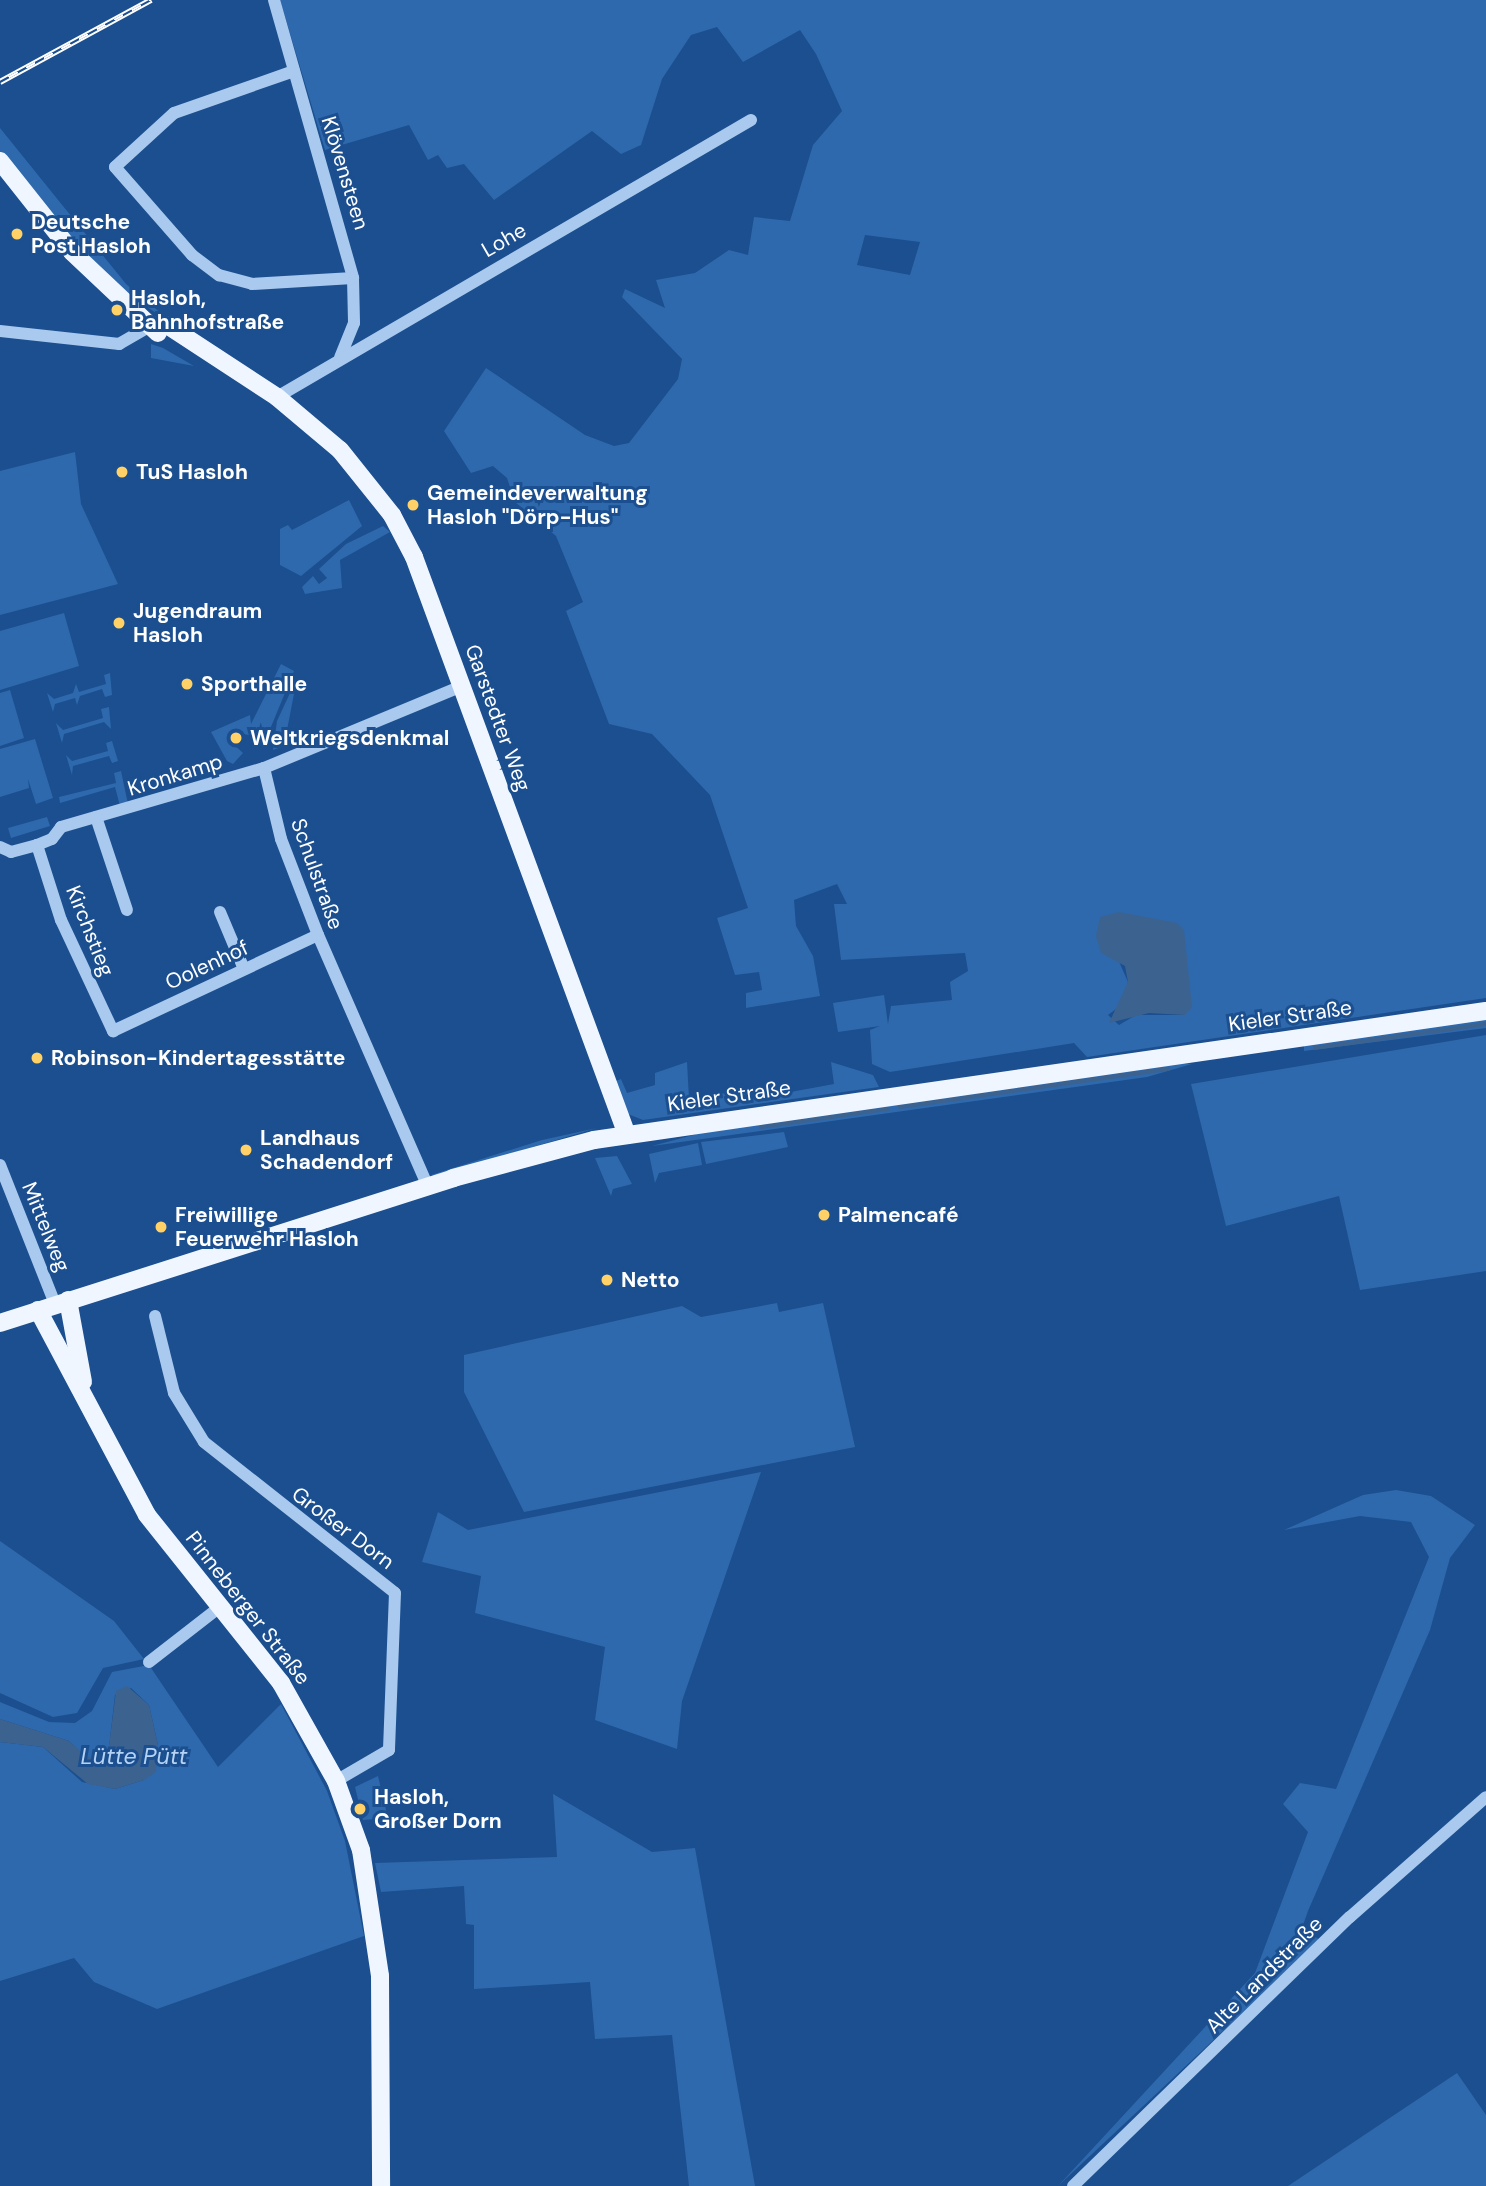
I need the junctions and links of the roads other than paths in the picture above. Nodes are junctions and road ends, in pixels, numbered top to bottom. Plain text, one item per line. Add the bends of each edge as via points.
1 (274, 0) edge
2 (294, 71) junction
3 (751, 120) dead end
4 (0, 161) edge
5 (353, 278) junction
6 (152, 325) junction
7 (0, 331) edge
8 (340, 358) junction
9 (277, 397) junction
10 (462, 686) junction
11 (264, 768) junction
12 (96, 817) junction
13 (37, 845) junction
14 (0, 847) edge
15 (127, 910) dead end
16 (220, 912) dead end
17 (318, 935) junction
18 (244, 969) junction
19 (1486, 1010) edge
20 (113, 1031) joint
21 (628, 1135) junction
22 (0, 1165) edge
23 (428, 1187) junction
24 (54, 1304) junction
25 (155, 1316) dead end
26 (0, 1323) edge
27 (86, 1398) junction
28 (220, 1607) junction
29 (149, 1662) dead end
30 (336, 1781) junction
31 (1486, 1797) edge
32 (381, 2186) edge
33 (1073, 2186) edge

1 - 2 street, Klövensteen
2 - 5 street, Klövensteen
2 - 5 street via 174,113 115,167 192,255 219,275 251,284
3 - 8 street, Lohe
4 - 6 main road, Garstedter Weg via 72,252
5 - 8 street, Klövensteen via 354,323
6 - 7 street via 119,344
6 - 9 main road, Garstedter Weg via 167,325
8 - 9 street, Lohe
9 - 10 main road, Garstedter Weg via 340,450 381,498 414,557
10 - 11 street
10 - 21 main road, Garstedter Weg
11 - 12 street, Kronkamp
11 - 17 street, Schulstraße via 281,839
12 - 13 street, Kronkamp via 61,827 52,839
12 - 15 street
13 - 14 street, Kronkamp via 11,852
13 - 20 street, Kirchstieg via 61,919
16 - 18 street
17 - 18 street, Oolenhof
17 - 23 street, Schulstraße
18 - 20 street, Oolenhof
19 - 21 main road, Kieler Straße
21 - 23 main road, Kieler Straße
22 - 24 street, Mittelweg
23 - 24 main road, Kieler Straße
24 - 26 main road, Kieler Straße
24 - 27 main road, Pinneberger Straße
24 - 27 main road, Pinneberger Straße
25 - 30 street, Großer Dorn via 174,1393 204,1442 395,1592 389,1751
27 - 28 main road, Pinneberger Straße via 147,1515
28 - 29 street
28 - 30 main road, Pinneberger Straße via 281,1683
30 - 32 main road, Pinneberger Straße via 361,1850 379,1963
31 - 33 street, Alte Landstraße via 1350,1917

